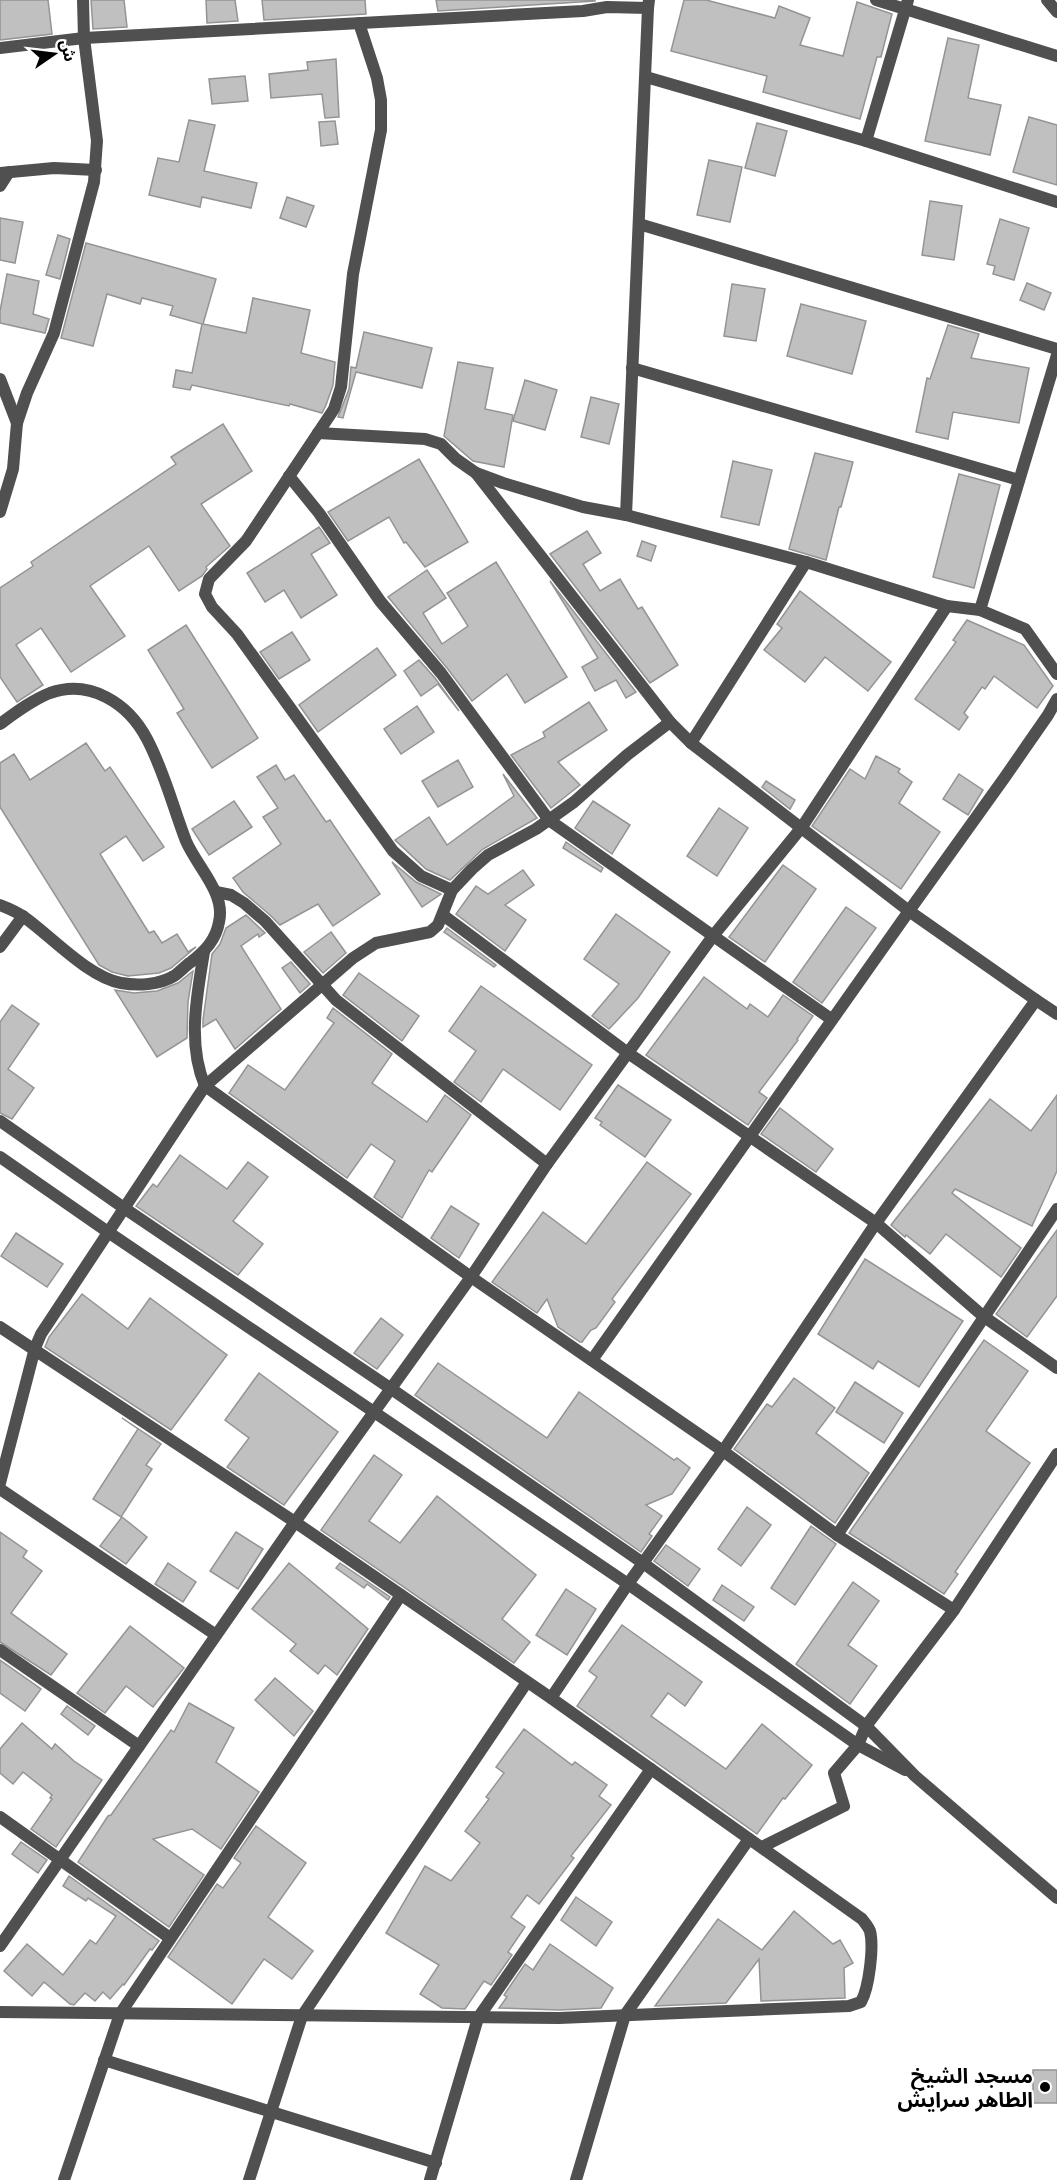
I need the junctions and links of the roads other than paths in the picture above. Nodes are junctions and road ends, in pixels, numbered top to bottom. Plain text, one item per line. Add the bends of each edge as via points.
1 (83, 0) edge
2 (876, 0) edge
3 (1047, 0) edge
4 (649, 4) edge
5 (906, 4) edge
6 (1057, 12) edge
7 (359, 23) junction
8 (84, 39) junction
9 (0, 48) edge
10 (1057, 56) edge
11 (646, 77) junction
12 (866, 141) junction
13 (96, 170) junction
14 (5, 172) edge
15 (0, 186) edge
16 (1057, 202) edge
17 (639, 224) junction
18 (1057, 349) edge
19 (1057, 355) edge
20 (632, 368) junction
21 (0, 379) edge
22 (17, 423) junction
23 (318, 433) junction
24 (476, 473) junction
25 (289, 476) junction
26 (1019, 480) junction
27 (0, 512) edge
28 (626, 515) junction
29 (806, 562) junction
30 (948, 606) junction
31 (980, 610) junction
32 (1057, 674) edge
33 (1057, 699) edge
34 (670, 722) junction
35 (0, 724) edge
36 (691, 743) junction
37 (549, 820) junction
38 (802, 827) junction
39 (452, 890) junction
40 (216, 892) junction
41 (0, 904) edge
42 (909, 911) junction
43 (443, 915) junction
44 (23, 916) junction
45 (713, 936) junction
46 (0, 947) edge
47 (204, 951) junction
48 (322, 987) junction
49 (1036, 1000) junction
50 (1057, 1014) edge
51 (831, 1019) junction
52 (628, 1053) junction
53 (206, 1086) junction
54 (0, 1121) edge
55 (751, 1137) junction
56 (0, 1157) edge
57 (547, 1164) junction
58 (124, 1208) junction
59 (1057, 1209) edge
60 (876, 1223) junction
61 (108, 1232) junction
62 (471, 1276) junction
63 (983, 1316) junction
64 (0, 1327) edge
65 (34, 1348) junction
66 (592, 1360) junction
67 (1057, 1368) edge
68 (390, 1388) junction
69 (375, 1411) junction
70 (723, 1450) junction
71 (1057, 1454) edge
72 (0, 1484) edge
73 (0, 1489) edge
74 (295, 1522) junction
75 (837, 1534) junction
76 (643, 1563) junction
77 (628, 1584) junction
78 (401, 1595) junction
79 (954, 1610) junction
80 (216, 1635) junction
81 (0, 1650) edge
82 (527, 1682) junction
83 (550, 1698) junction
84 (866, 1726) junction
85 (858, 1745) junction
86 (139, 1746) junction
87 (651, 1769) junction
88 (915, 1776) junction
89 (0, 1817) edge
90 (749, 1839) junction
91 (762, 1847) junction
92 (60, 1858) junction
93 (1057, 1898) edge
94 (170, 1938) junction
95 (0, 1946) edge
96 (0, 2012) edge
97 (120, 2014) junction
98 (625, 2015) junction
99 (302, 2016) junction
100 (478, 2018) junction
101 (104, 2061) junction
102 (271, 2112) junction
103 (435, 2163) junction
104 (66, 2180) edge
105 (249, 2180) edge
106 (430, 2180) edge
107 (576, 2180) edge

1 - 8 street
2 - 5 street
3 - 6 street
4 - 7 street
4 - 11 street
5 - 10 street
5 - 12 street
7 - 8 street
7 - 23 street via 377,78 381,130 353,274 341,387 334,409
8 - 9 street
8 - 13 street via 97,141
11 - 12 street
11 - 17 street
12 - 16 street
13 - 14 street
13 - 22 street via 54,333
14 - 15 street
17 - 18 street
17 - 20 street
19 - 26 street
20 - 26 street
20 - 28 street
21 - 22 street
22 - 27 street via 14,469
23 - 24 street via 441,444
23 - 25 street
24 - 28 street via 583,507
24 - 34 street
25 - 37 street
25 - 39 street via 246,541 209,579 207,599 237,634 393,851 421,876
26 - 31 street
28 - 29 street
29 - 30 street
29 - 36 street
30 - 31 street
30 - 38 street
31 - 32 street via 1025,629
33 - 42 street
34 - 36 street
34 - 37 street
35 - 40 street via 40,698 67,689 99,692 122,706 146,736 188,844
36 - 38 street
37 - 39 street via 488,855
37 - 45 street
38 - 42 street
38 - 45 street
39 - 43 street
40 - 47 street via 220,921
40 - 48 street via 231,895 265,921
41 - 44 street
42 - 49 street
42 - 51 street
43 - 48 street via 430,932 376,944 353,958
43 - 52 street
44 - 46 street
44 - 47 street via 103,977 120,983 158,983 174,976
45 - 51 street
45 - 52 street
47 - 53 street via 195,1024 198,1070
48 - 53 street
48 - 57 street
49 - 50 street
49 - 60 street
51 - 55 street
52 - 55 street
52 - 57 street
53 - 58 street
53 - 62 street
54 - 58 street
55 - 60 street
55 - 66 street
56 - 61 street
57 - 62 street
58 - 61 street
58 - 68 street
59 - 63 street
60 - 63 street
60 - 70 street
61 - 65 street
61 - 69 street
62 - 66 street
62 - 68 street
63 - 67 street
63 - 75 street
64 - 65 street
65 - 72 street
65 - 74 street
66 - 70 street
68 - 69 street
68 - 76 street
69 - 74 street
69 - 77 street
70 - 75 street
70 - 76 street
71 - 79 street
73 - 80 street
74 - 78 street
74 - 80 street
75 - 79 street
76 - 77 street
76 - 84 street
77 - 83 street
77 - 85 street
78 - 82 street
78 - 94 street
79 - 84 street
80 - 86 street
81 - 86 street
82 - 83 street
82 - 99 street
83 - 87 street
84 - 85 street
84 - 88 street
85 - 88 street
85 - 91 street via 834,1773 844,1806
86 - 92 street
87 - 90 street
87 - 100 street
88 - 93 street
89 - 92 street
90 - 91 street
90 - 98 street
91 - 98 street via 869,1928 866,1993 861,2002 849,2006
92 - 94 street
92 - 95 street
94 - 97 street
96 - 97 street
97 - 99 street
97 - 101 street
98 - 100 street
98 - 107 street
99 - 100 street
99 - 102 street
100 - 103 street
101 - 102 street
101 - 104 street
102 - 103 street
102 - 105 street
103 - 106 street

